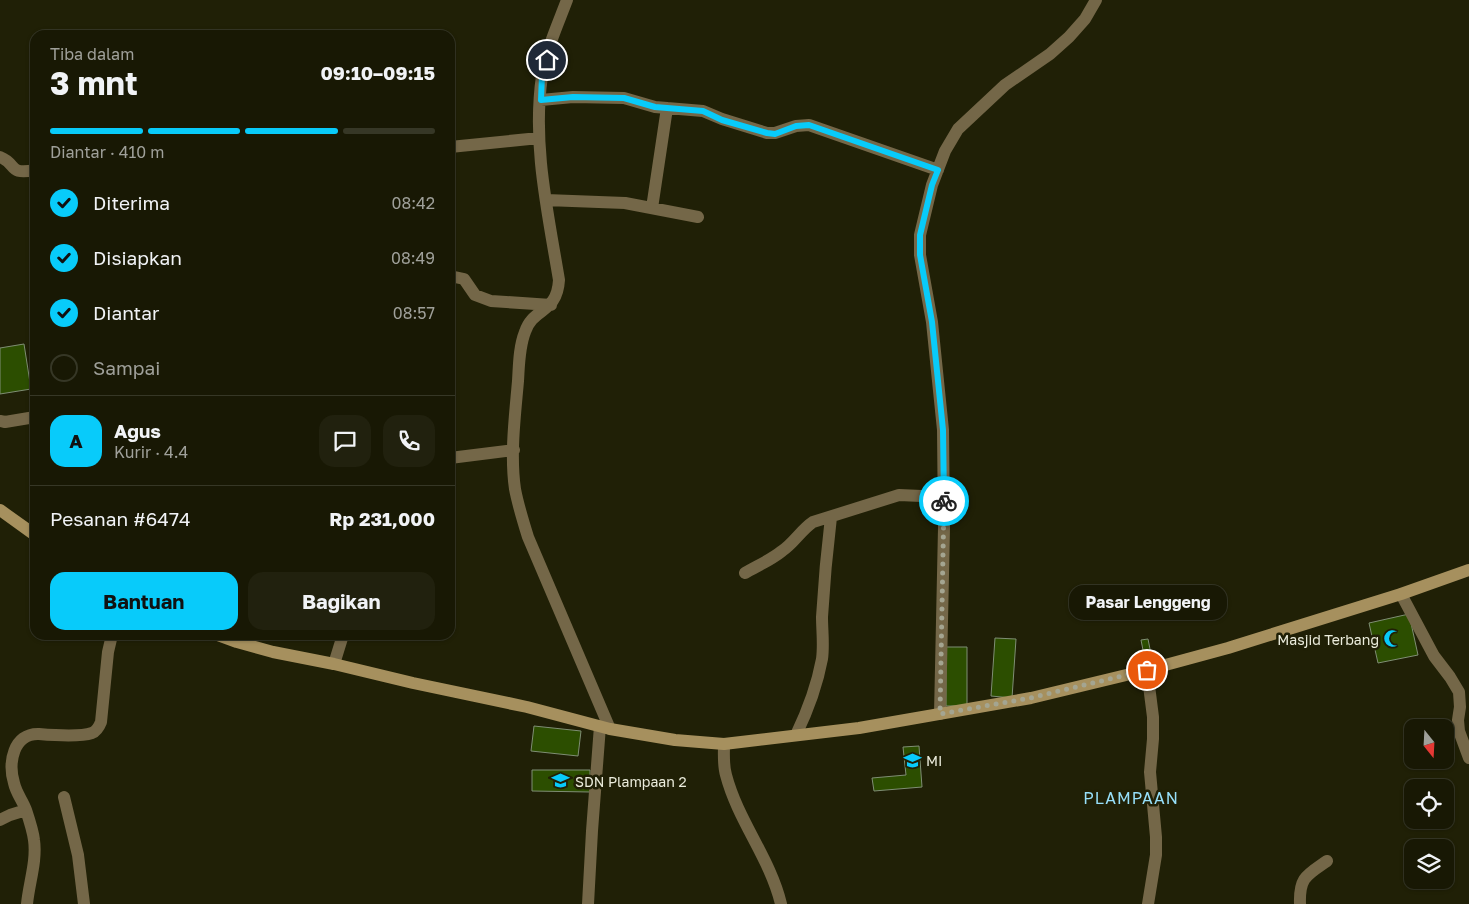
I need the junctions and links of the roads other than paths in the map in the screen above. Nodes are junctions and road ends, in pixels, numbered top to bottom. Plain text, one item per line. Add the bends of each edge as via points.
1 (567, 0) edge
2 (1096, 0) edge
3 (541, 100) junction
4 (667, 108) junction
5 (539, 138) junction
6 (455, 146) edge
7 (0, 157) edge
8 (938, 170) junction
9 (30, 171) edge
10 (546, 200) junction
11 (652, 208) junction
12 (698, 217) dead end
13 (455, 277) edge
14 (551, 305) junction
15 (30, 418) edge
16 (0, 421) edge
17 (514, 450) junction
18 (455, 457) edge
19 (944, 497) junction
20 (0, 510) edge
21 (831, 517) junction
22 (30, 531) edge
23 (1469, 570) edge
24 (745, 573) dead end
25 (1401, 594) junction
26 (111, 640) edge
27 (232, 640) edge
28 (341, 640) edge
29 (334, 664) junction
30 (1147, 670) junction
31 (940, 714) junction
32 (605, 728) junction
33 (796, 735) junction
34 (724, 744) junction
35 (1469, 758) edge
36 (64, 797) dead end
37 (26, 810) junction
38 (0, 820) edge
39 (1327, 861) dead end
40 (27, 904) edge
41 (84, 904) edge
42 (588, 904) edge
43 (781, 904) edge
44 (1148, 904) edge
45 (1300, 904) edge

1 - 3 street via 542,75
2 - 8 street via 1069,37 1005,85 958,129
3 - 4 street via 624,98
3 - 5 street
4 - 8 street via 703,111 722,120 775,134 809,125
4 - 11 street
5 - 6 street
5 - 10 street
7 - 9 street via 14,170
8 - 19 street via 920,235 920,255 932,322 943,430
10 - 11 street via 624,203
10 - 14 street via 559,280
11 - 12 street
13 - 14 street via 464,279 475,295 491,301
14 - 17 street via 529,321 522,341
15 - 16 street
17 - 18 street
17 - 32 street via 515,487 528,537
19 - 21 street via 899,495
19 - 31 street
20 - 22 street
21 - 24 street via 813,522 781,552
21 - 33 street via 822,656 815,688
23 - 25 street
25 - 30 street
25 - 35 street via 1434,656 1459,692 1459,731
26 - 37 street via 99,728 85,734 35,734 22,737 17,743 13,753 13,782
27 - 29 street
28 - 29 street
29 - 32 street via 527,707
30 - 31 street via 1030,698
30 - 44 street via 1153,717 1150,772 1156,837
31 - 33 street
32 - 34 street
32 - 42 street via 592,831
33 - 34 street
34 - 43 street via 728,782
36 - 41 street via 78,855
37 - 38 street
37 - 40 street via 34,837
39 - 45 street via 1306,876 1300,890

